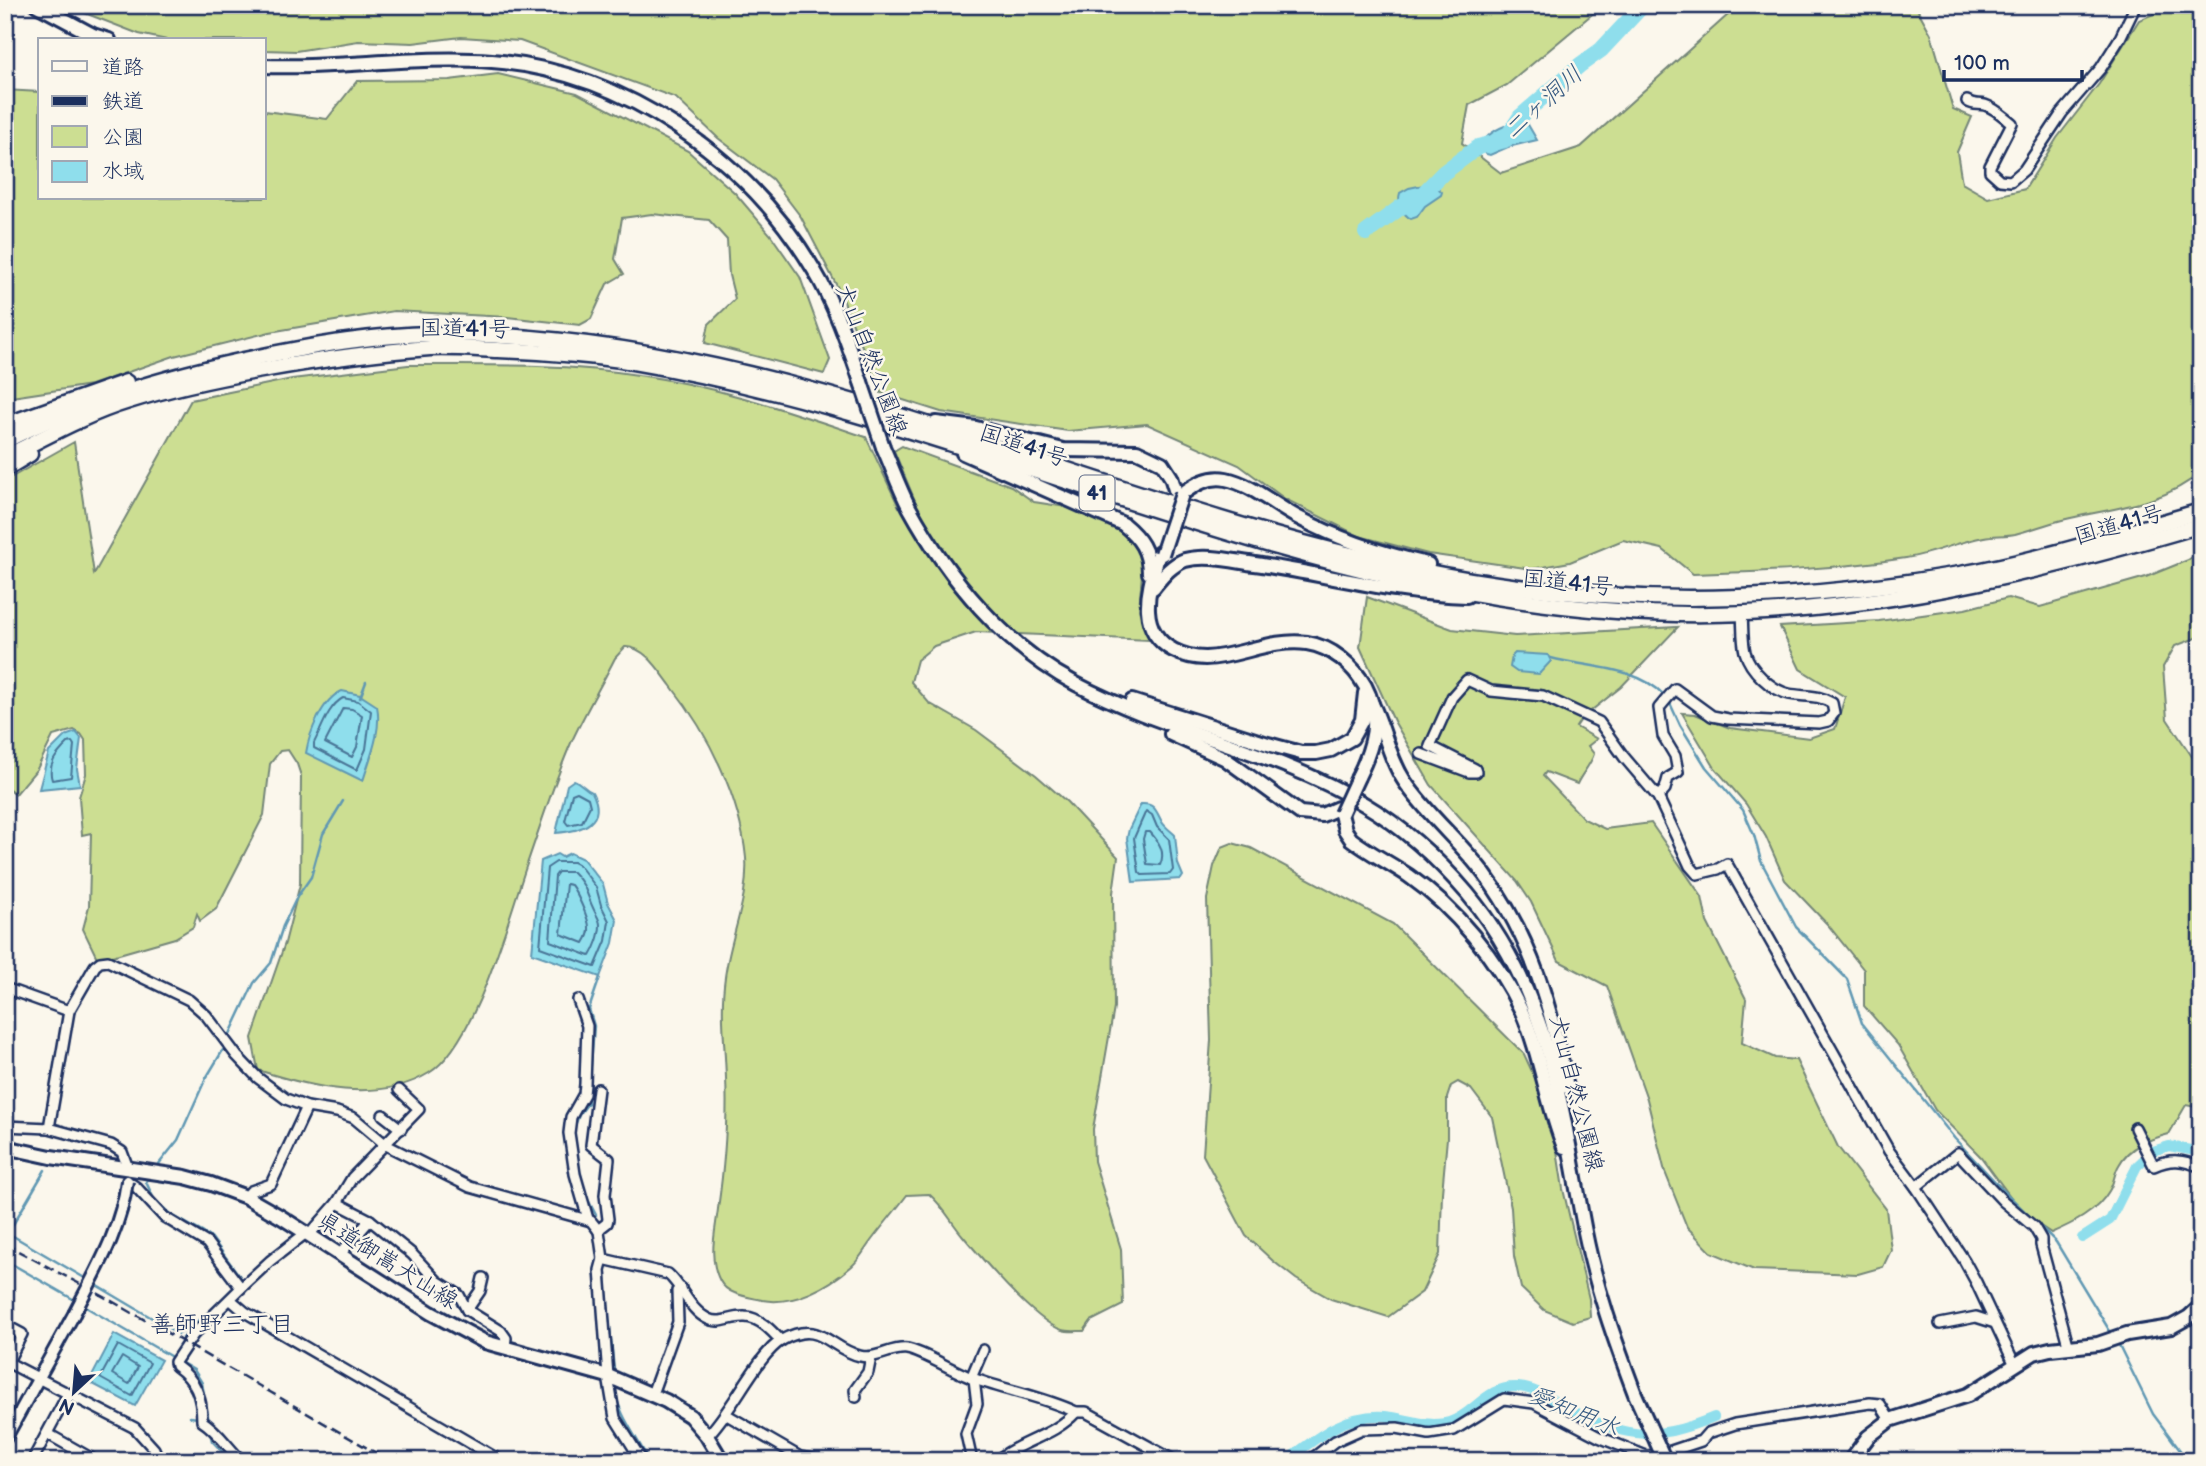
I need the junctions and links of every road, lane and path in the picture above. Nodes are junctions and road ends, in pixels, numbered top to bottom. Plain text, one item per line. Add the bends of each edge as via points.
1 (37, 5) edge
2 (2136, 5) edge
3 (103, 38) edge
4 (266, 66) edge
5 (1967, 101) dead end
6 (209, 367) junction
7 (925, 422) junction
8 (74, 424) junction
9 (5, 425) edge
10 (936, 440) junction
11 (5, 441) edge
12 (5, 457) edge
13 (5, 469) edge
14 (1180, 495) junction
15 (2201, 511) edge
16 (2201, 525) edge
17 (1494, 590) junction
18 (1149, 594) junction
19 (1742, 613) junction
20 (1075, 684) junction
21 (1366, 688) junction
22 (1372, 704) junction
23 (1421, 754) dead end
24 (1658, 797) junction
25 (1339, 811) junction
26 (5, 988) edge
27 (578, 1000) dead end
28 (69, 1011) junction
29 (598, 1089) dead end
30 (399, 1090) dead end
31 (307, 1107) junction
32 (383, 1115) dead end
33 (5, 1126) edge
34 (49, 1128) junction
35 (2135, 1128) dead end
36 (401, 1129) junction
37 (386, 1145) junction
38 (5, 1147) edge
39 (2201, 1167) edge
40 (1576, 1173) junction
41 (127, 1175) junction
42 (1916, 1186) junction
43 (246, 1197) junction
44 (1580, 1198) junction
45 (337, 1203) junction
46 (588, 1219) junction
47 (370, 1220) junction
48 (598, 1230) junction
49 (308, 1234) junction
50 (340, 1254) junction
51 (603, 1259) junction
52 (484, 1278) dead end
53 (241, 1288) junction
54 (681, 1288) junction
55 (231, 1300) junction
56 (2201, 1306) edge
57 (467, 1310) junction
58 (1996, 1323) junction
59 (1940, 1324) dead end
60 (5, 1325) edge
61 (781, 1341) junction
62 (505, 1347) junction
63 (2069, 1348) junction
64 (983, 1350) dead end
65 (871, 1357) junction
66 (6, 1363) edge
67 (2015, 1365) junction
68 (608, 1376) junction
69 (973, 1378) junction
70 (39, 1379) junction
71 (68, 1394) junction
72 (652, 1394) junction
73 (856, 1397) dead end
74 (1076, 1412) junction
75 (727, 1415) junction
76 (1890, 1420) junction
77 (48, 1434) junction
78 (707, 1436) junction
79 (5, 1439) edge
80 (32, 1461) edge
81 (96, 1461) edge
82 (159, 1461) edge
83 (242, 1461) edge
84 (501, 1461) edge
85 (642, 1461) edge
86 (722, 1461) edge
87 (821, 1461) edge
88 (972, 1461) edge
89 (996, 1461) edge
90 (1175, 1461) edge
91 (1309, 1461) edge
92 (1665, 1461) edge
93 (1850, 1461) edge

1 - 3 main road
2 - 5 street via 2101,68 2011,181 2000,180 1990,166 2012,123 1994,109
4 - 20 main road, 犬山自然公園線, bridge via 443,59 537,68 589,82 658,114 717,155 775,213 821,283 908,505 944,564 984,612 1024,649
6 - 7 highway, 国道41号 / 41 via 335,342 429,334 550,340 718,365
6 - 9 highway via 154,373
6 - 11 highway, 国道41号 / 41 via 136,388
7 - 14 main road via 976,428 1063,450 1137,451 1162,463
7 - 17 highway, 国道41号 / 41 via 1245,526
8 - 10 highway, 国道41号 / 41 via 124,402 197,382 339,356 436,348 550,352 630,362 743,385
8 - 12 highway, 国道41号 / 41
8 - 13 highway
10 - 17 highway, 国道41号 / 41 via 1312,558 1399,579
10 - 18 main road via 1123,524 1145,548
14 - 17 main road via 1209,479 1238,482 1298,518 1349,540 1433,565
14 - 18 main road, bridge
15 - 17 highway, 国道41号 / 41 via 1962,573 1814,594 1689,599
16 - 19 highway, 国道41号 / 41 via 2098,556 1907,596
17 - 18 main road via 1434,595 1281,567 1200,558 1171,567
17 - 19 highway, 国道41号 / 41 via 1534,602
18 - 21 main road via 1152,629 1164,646 1180,654 1220,657 1279,643 1306,643 1323,647 1346,662
19 - 24 street via 1745,653 1753,667 1781,692 1824,698 1832,703 1834,713 1819,723 1728,719 1712,716 1675,690 1659,708 1663,736 1678,772 1668,778
20 - 21 main road via 1301,753 1331,750 1352,737 1362,719
20 - 25 main road via 1132,718 1224,758 1300,813
20 - 40 main road, 犬山自然公園線 via 1317,780 1382,816 1441,865 1493,929 1539,1018
21 - 22 main road
22 - 25 main road, bridge via 1373,745
22 - 44 main road via 1406,783 1486,875 1530,952 1558,1042 1580,1158
23 - 24 street via 1476,772 1430,746 1452,697 1467,680 1491,691 1543,696 1599,722
24 - 42 street via 1697,874 1727,864 1889,1152
25 - 40 main road via 1351,839 1437,898 1502,976 1521,1010 1562,1143
26 - 28 street
27 - 46 street via 587,1026 584,1094 571,1117 569,1133
28 - 31 street via 95,966 108,961 189,1000 258,1078
28 - 34 street
29 - 48 street via 591,1145 609,1158 608,1219
30 - 36 street via 419,1109
31 - 37 street via 354,1118
31 - 43 street via 271,1184
32 - 36 street
33 - 34 street
34 - 41 street via 111,1145 122,1152
35 - 39 street via 2154,1166 2175,1160
36 - 37 street
37 - 45 street via 352,1178
37 - 46 street via 470,1187
38 - 41 main road, 県道御嵩犬山線
40 - 44 main road, 犬山自然公園線
41 - 43 main road, 県道御嵩犬山線 via 185,1177
41 - 53 street via 164,1217 207,1242
41 - 70 street, bridge via 117,1228
42 - 58 street via 1964,1260
42 - 63 street via 1958,1153 2034,1227
43 - 49 main road, 県道御嵩犬山線
44 - 92 main road, 犬山自然公園線, bridge via 1611,1328
45 - 47 street
45 - 49 street
46 - 48 street
47 - 50 street
47 - 57 street via 459,1295
48 - 51 street
49 - 50 main road, 県道御嵩犬山線
49 - 53 street
50 - 62 main road, 県道御嵩犬山線 via 460,1329
51 - 54 street via 668,1274
51 - 68 street
52 - 57 street
53 - 55 street
54 - 61 street via 710,1320 752,1318
54 - 72 street via 676,1298 678,1322
55 - 83 street via 193,1335 175,1362 196,1386 202,1421
55 - 84 street
56 - 63 main road via 2171,1327
57 - 62 street via 501,1331
58 - 59 street via 1976,1317
58 - 67 street
60 - 66 street via 22,1334
61 - 65 street via 816,1332 848,1351
61 - 75 street via 758,1366
62 - 68 main road, 県道御嵩犬山線
63 - 67 main road via 2034,1353
64 - 69 street
65 - 69 street via 908,1349
65 - 73 street
66 - 70 street
67 - 76 main road via 1968,1395
68 - 72 main road, 県道御嵩犬山線
68 - 85 street via 615,1418
69 - 74 street
69 - 88 street via 978,1404 966,1434
70 - 71 street
70 - 79 street
71 - 77 street
71 - 82 street via 135,1427
72 - 78 main road, 県道御嵩犬山線 via 690,1416
74 - 89 street via 1043,1437
74 - 90 street via 1109,1423
75 - 78 street
75 - 87 street via 800,1457
76 - 91 street via 1880,1404 1870,1403 1735,1424 1708,1433 1701,1441 1646,1456 1534,1403 1504,1399 1454,1430 1429,1434 1397,1428 1362,1429 1335,1441
76 - 93 main road via 1868,1437
77 - 80 street
77 - 81 street
78 - 86 main road, 県道御嵩犬山線

